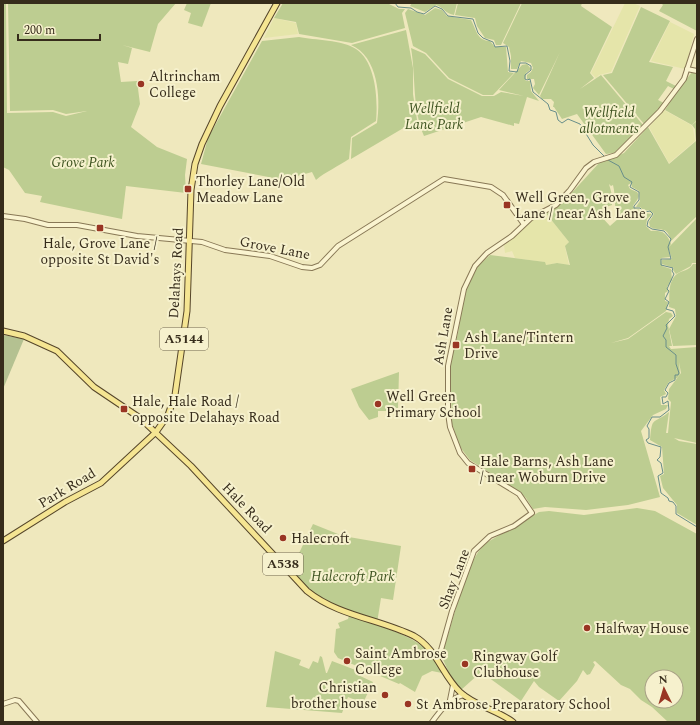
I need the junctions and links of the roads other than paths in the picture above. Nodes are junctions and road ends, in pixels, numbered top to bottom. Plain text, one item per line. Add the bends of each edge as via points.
1 (277, 3) edge
2 (697, 39) edge
3 (687, 69) junction
4 (697, 71) edge
5 (3, 216) edge
6 (523, 223) junction
7 (190, 241) junction
8 (3, 331) edge
9 (156, 432) junction
10 (532, 513) joint
11 (3, 541) edge
12 (435, 656) junction
13 (453, 685) junction
14 (464, 695) junction
15 (450, 701) junction
16 (3, 704) edge
17 (38, 722) edge
18 (432, 722) edge
19 (513, 722) edge

1 - 7 main road, Delahays Road / A5144 via 206,135 198,155 192,177
2 - 3 street, Ash Lane
3 - 4 street
3 - 6 street, Ash Lane via 681,84 660,111 625,148 616,155 594,162 586,168 556,205
5 - 7 street, Grove Lane via 48,225 77,225 137,236
6 - 7 street, Grove Lane via 498,190 444,179 338,246 316,267 302,267 270,256 226,250
6 - 10 street, Ash Lane via 512,236 479,260 464,289 449,358 448,413 453,436 463,457 474,467 519,494
7 - 9 main road, Delahays Road / A5144 via 187,311 175,395 168,415
8 - 9 main road, Hale Road / A538 via 24,336 57,351 94,386
9 - 11 main road, Park Road via 101,483
9 - 12 main road, Hale Road / A538 via 316,598 414,637 426,645
10 - 12 street, Shay Lane via 514,526 490,536 474,551 441,650
12 - 13 main road, Hale Road / A538
13 - 14 main road, Hale Road
13 - 15 street
14 - 15 street via 454,697
14 - 19 main road, Hale Road
15 - 18 street
16 - 17 street via 18,701

